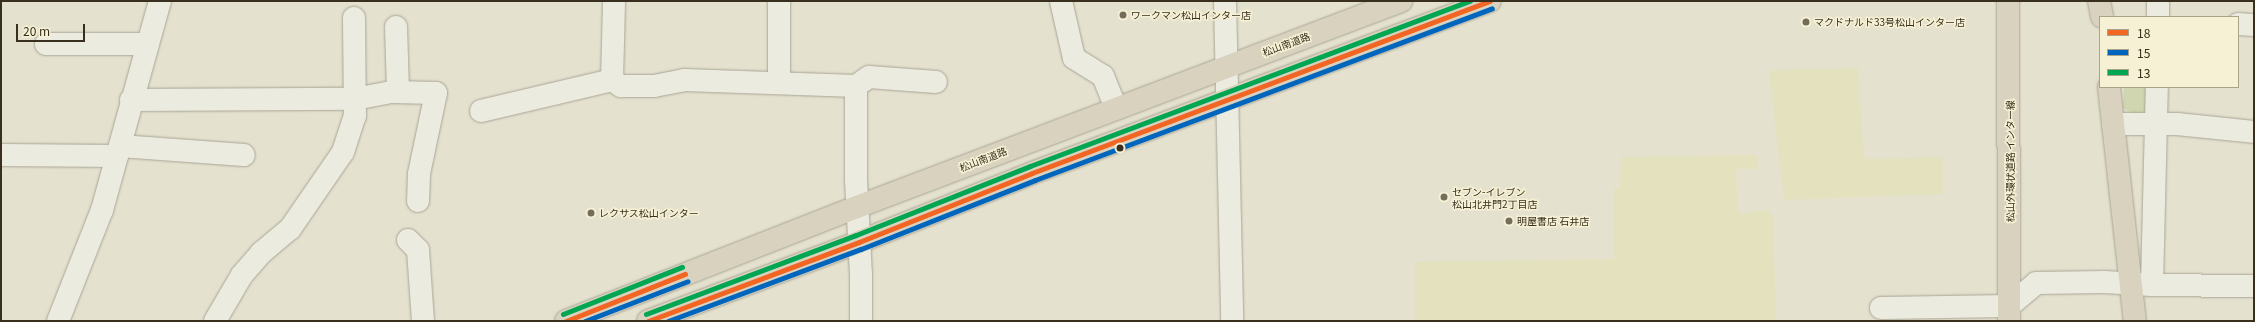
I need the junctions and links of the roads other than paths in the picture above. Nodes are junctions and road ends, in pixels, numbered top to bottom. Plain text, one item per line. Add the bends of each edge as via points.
1 (160, 1) edge
2 (614, 1) edge
3 (778, 1) edge
4 (1061, 1) edge
5 (1225, 1) edge
6 (1401, 1) edge
7 (1490, 1) edge
8 (2008, 1) edge
9 (2099, 1) edge
10 (2158, 1) edge
11 (2102, 16) edge
12 (2158, 16) edge
13 (354, 18) dead end
14 (2239, 24) edge
15 (2254, 25) edge
16 (396, 27) dead end
17 (46, 44) dead end
18 (148, 44) junction
19 (1228, 66) junction
20 (612, 80) junction
21 (936, 82) dead end
22 (780, 83) junction
23 (856, 86) junction
24 (2109, 88) edge
25 (2156, 88) edge
26 (398, 92) junction
27 (355, 99) junction
28 (132, 100) junction
29 (1229, 100) junction
30 (1116, 109) junction
31 (481, 112) dead end
32 (2113, 124) junction
33 (2156, 125) junction
34 (2254, 132) edge
35 (119, 151) junction
36 (1, 155) edge
37 (244, 155) dead end
38 (418, 201) dead end
39 (857, 207) junction
40 (408, 240) dead end
41 (859, 242) junction
42 (2131, 283) junction
43 (2152, 285) junction
44 (2254, 286) edge
45 (1881, 308) dead end
46 (2009, 314) edge
47 (58, 321) edge
48 (215, 321) edge
49 (423, 321) edge
50 (566, 321) edge
51 (648, 321) edge
52 (861, 321) edge
53 (1232, 321) edge
54 (2135, 321) edge

1 - 18 street
2 - 20 street
3 - 22 street
4 - 30 street via 1074,58 1103,76
5 - 19 street
6 - 19 highway, 松山南道路
7 - 29 highway
8 - 46 highway, 松山外環状道路 インター線
9 - 11 highway
10 - 12 street
13 - 27 street
14 - 15 street
16 - 26 street
17 - 18 street
18 - 28 street
19 - 29 street
19 - 30 highway, 松山南道路
20 - 22 street via 621,86 654,86 684,80
20 - 31 street
21 - 23 street via 869,77
22 - 23 street
23 - 39 street
24 - 32 highway
25 - 33 street
26 - 27 street
26 - 38 street via 436,93 419,174
27 - 28 street
27 - 48 street via 355,116 343,152 290,229 261,253 242,275
28 - 35 street
29 - 41 highway via 1032,173
29 - 53 street
30 - 39 highway, 松山南道路
32 - 33 street
32 - 42 highway
33 - 34 street via 2177,124
33 - 43 street
35 - 36 street
35 - 37 street
35 - 47 street via 102,210
39 - 41 street
39 - 50 highway, 松山南道路
40 - 49 street via 418,250
41 - 51 highway
41 - 52 street
42 - 43 street
42 - 46 street via 2036,283
42 - 54 highway
43 - 44 street
45 - 46 street

